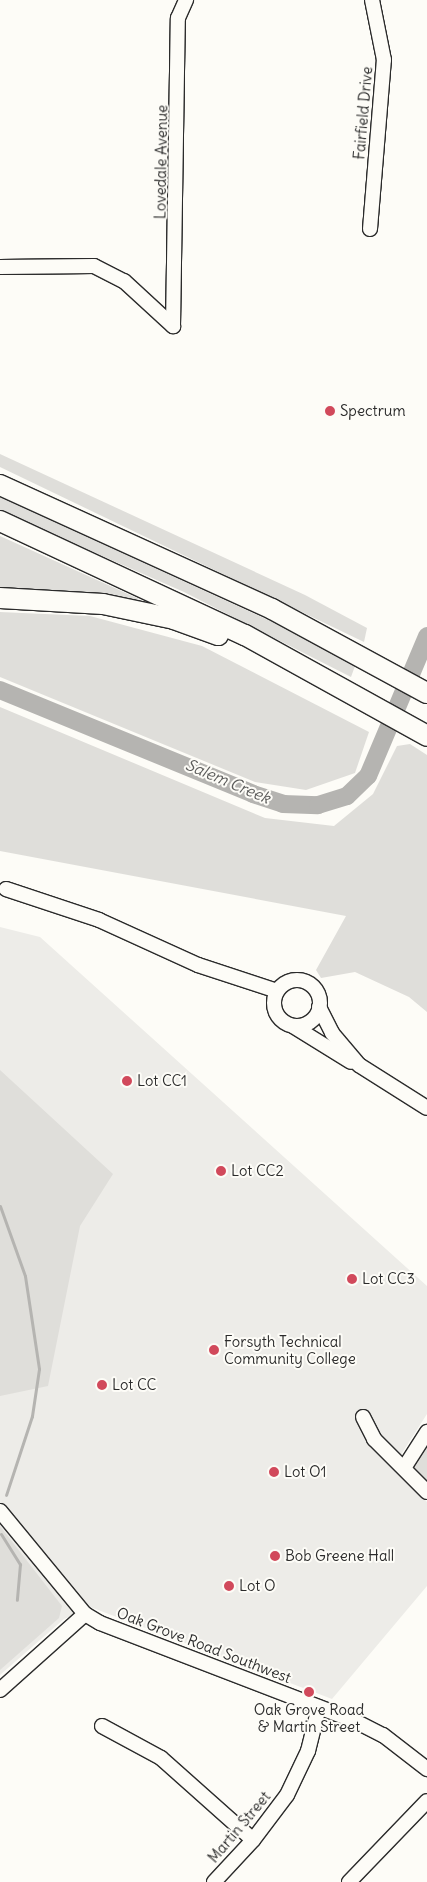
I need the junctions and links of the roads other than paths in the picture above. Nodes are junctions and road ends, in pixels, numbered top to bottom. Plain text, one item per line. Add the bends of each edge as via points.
1 (185, 0) edge
2 (372, 0) edge
3 (370, 229) dead end
4 (0, 268) edge
5 (0, 485) edge
6 (0, 521) edge
7 (0, 598) edge
8 (346, 689) junction
9 (427, 693) edge
10 (422, 733) edge
11 (6, 889) dead end
12 (277, 991) junction
13 (319, 1007) junction
14 (293, 1026) junction
15 (359, 1065) junction
16 (427, 1108) edge
17 (363, 1416) dead end
18 (427, 1432) edge
19 (404, 1468) junction
20 (427, 1492) edge
21 (0, 1511) edge
22 (85, 1614) junction
23 (0, 1690) edge
24 (319, 1707) junction
25 (102, 1726) dead end
26 (427, 1769) edge
27 (427, 1801) edge
28 (254, 1840) junction
29 (214, 1882) edge
30 (349, 1882) edge

1 - 4 street, Lovedale Avenue via 178,18 173,326 124,281 94,266
2 - 3 street, Fairfield Drive via 384,60
5 - 9 highway via 221,584 360,654
6 - 8 highway via 179,603
7 - 8 highway via 95,602 174,619 226,638 316,682
8 - 10 highway
11 - 12 street via 99,920 198,965
12 - 13 street via 290,981 305,982 317,992
12 - 14 street via 276,1012
13 - 14 street via 307,1024
13 - 15 street via 332,1033
14 - 15 street
15 - 16 street
17 - 19 street via 374,1439
18 - 19 street
19 - 20 street
21 - 22 street, Oak Grove Road Southwest
22 - 23 street
22 - 24 street, Oak Grove Road Southwest
24 - 26 street, Oak Grove Road Southwest via 383,1735
24 - 28 street, Martin Street via 308,1751 287,1795
25 - 28 street via 161,1758
27 - 30 street
28 - 29 street, Martin Street

